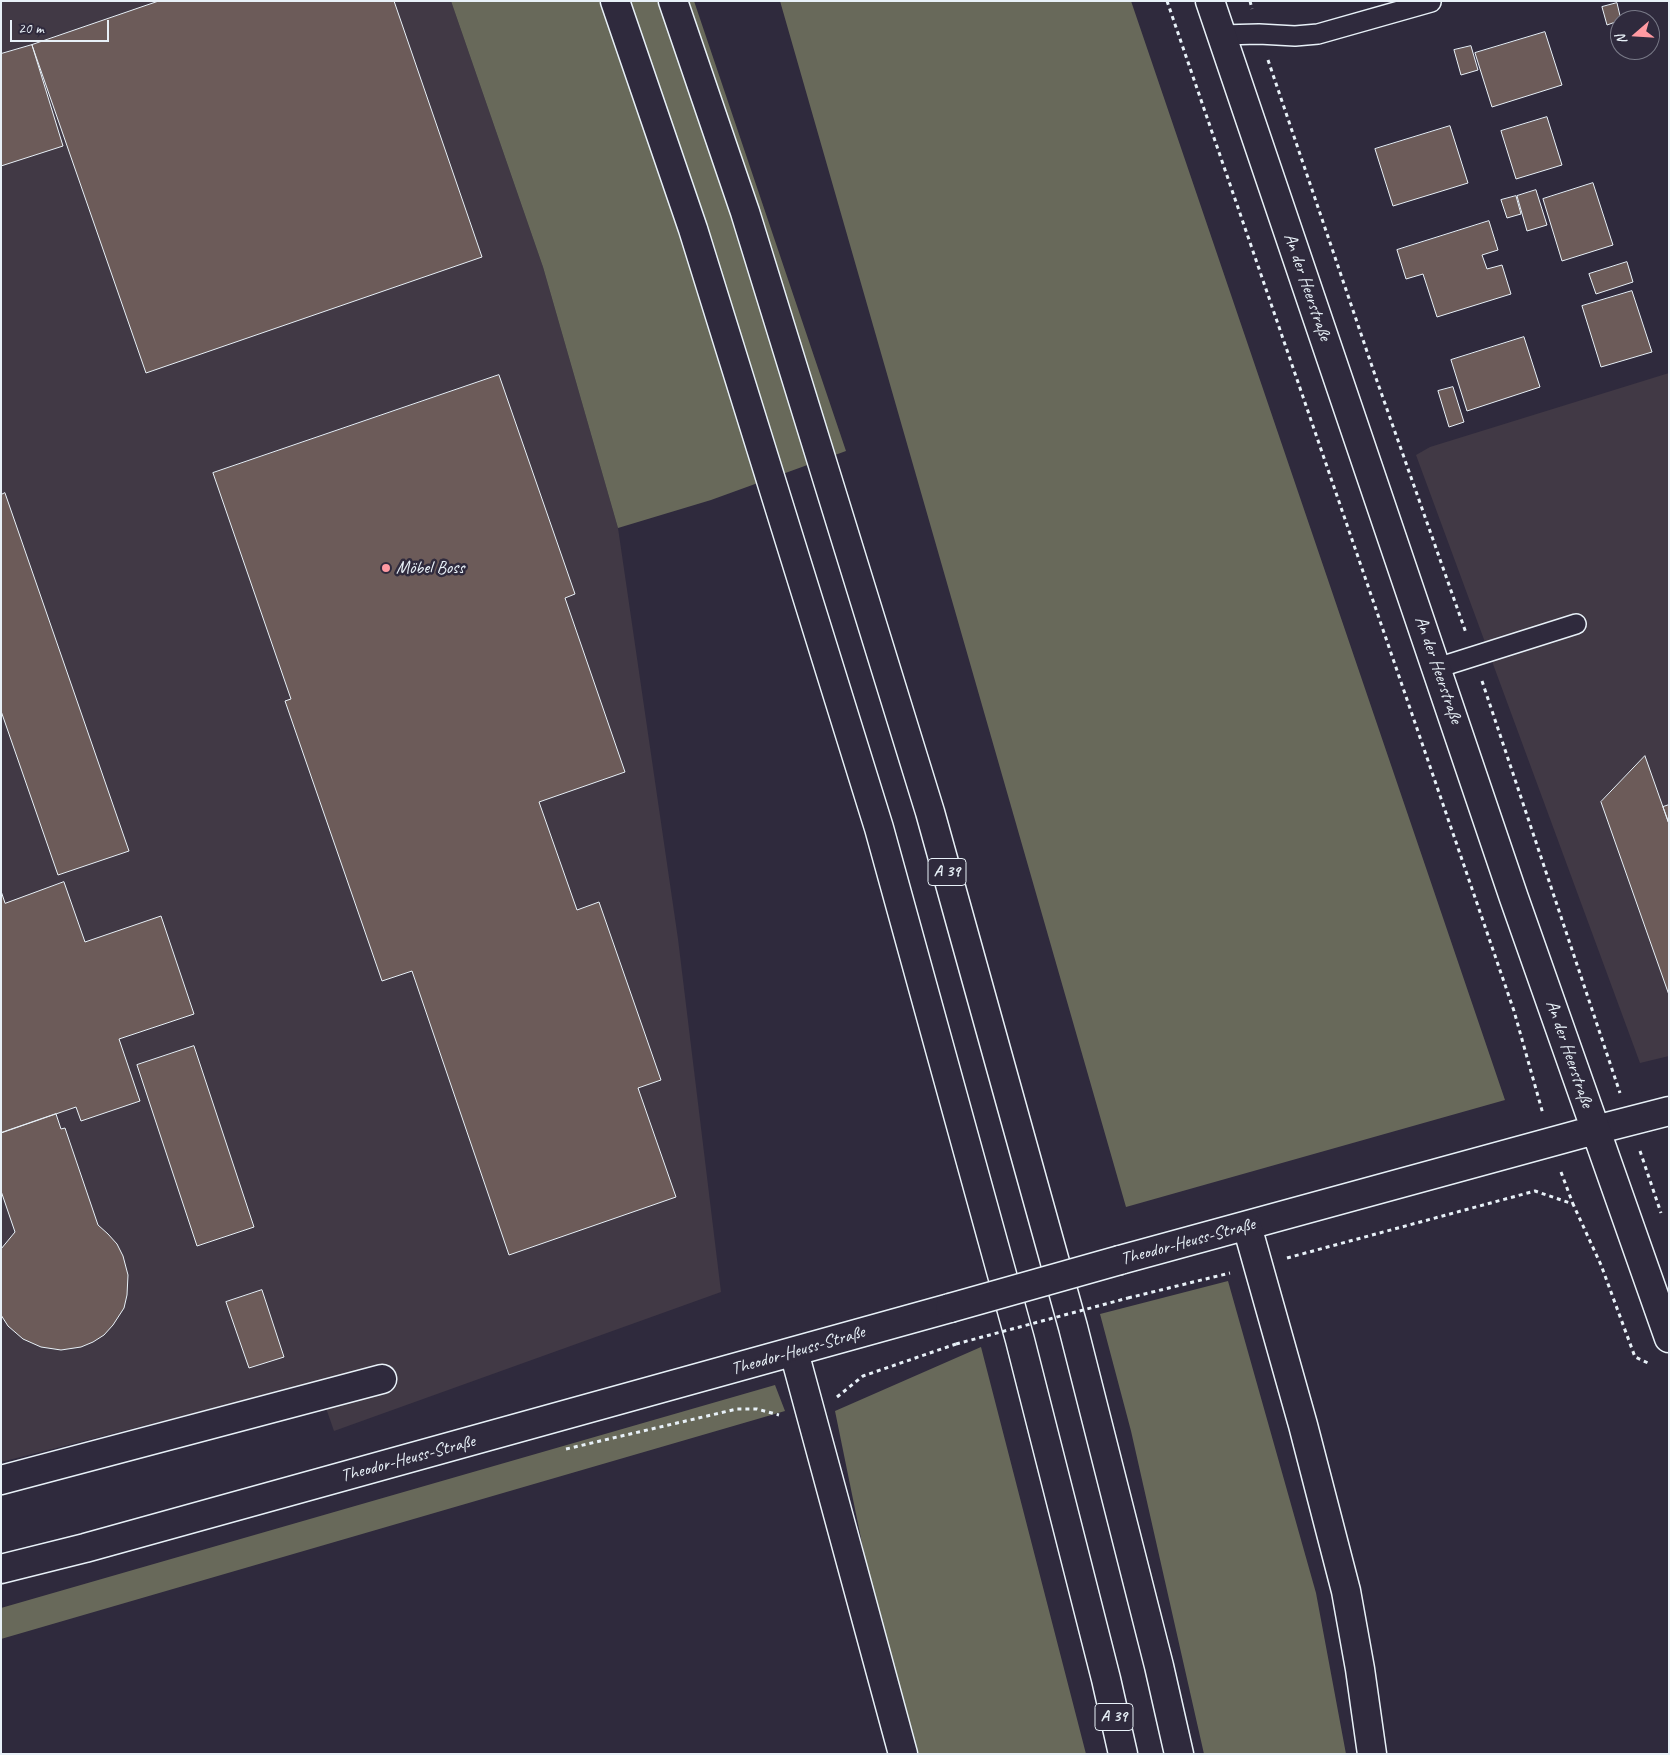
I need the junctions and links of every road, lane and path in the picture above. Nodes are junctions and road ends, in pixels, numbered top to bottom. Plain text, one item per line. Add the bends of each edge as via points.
1 (615, 1) edge
2 (673, 1) edge
3 (1167, 1) edge
4 (1210, 1) edge
5 (1250, 1) edge
6 (1431, 2) edge
7 (1259, 34) junction
8 (1221, 35) junction
9 (1576, 624) dead end
10 (1474, 656) junction
11 (1437, 668) junction
12 (1669, 1111) edge
13 (1630, 1121) junction
14 (1595, 1130) junction
15 (1550, 1142) junction
16 (1663, 1220) dead end
17 (1247, 1226) junction
18 (1258, 1266) junction
19 (1669, 1338) edge
20 (794, 1352) junction
21 (1652, 1364) dead end
22 (382, 1379) dead end
23 (808, 1407) junction
24 (737, 1409) dead end
25 (1, 1480) edge
26 (1, 1569) edge
27 (903, 1754) edge
28 (1123, 1754) edge
29 (1180, 1754) edge
30 (1372, 1754) edge

1 - 28 main road, A 39 via 693,229 879,828 1020,1340
2 - 29 main road, A 39 via 745,212 930,812 1076,1336
3 - 15 path via 1514,1011
4 - 8 main road, An der Heerstraße
5 - 7 path
6 - 7 lane via 1318,34
7 - 8 lane
7 - 10 path
8 - 11 main road, An der Heerstraße
9 - 10 lane
10 - 11 lane
10 - 13 path
11 - 14 main road, An der Heerstraße
12 - 13 main road, Theodor-Heuss-Straße
13 - 14 main road, Theodor-Heuss-Straße
13 - 16 path
14 - 15 main road, Theodor-Heuss-Straße
14 - 19 main road, An der Heerstraße
15 - 17 main road, Theodor-Heuss-Straße
17 - 18 main road
17 - 20 main road, Theodor-Heuss-Straße, bridge
18 - 21 path via 1535,1192 1573,1204 1601,1265 1635,1357
18 - 23 path, bridge via 956,1344 863,1376 835,1399
18 - 30 main road via 1346,1591
20 - 23 main road
20 - 26 main road, Theodor-Heuss-Straße
22 - 25 main road
23 - 24 path via 780,1415 757,1409
23 - 27 main road

